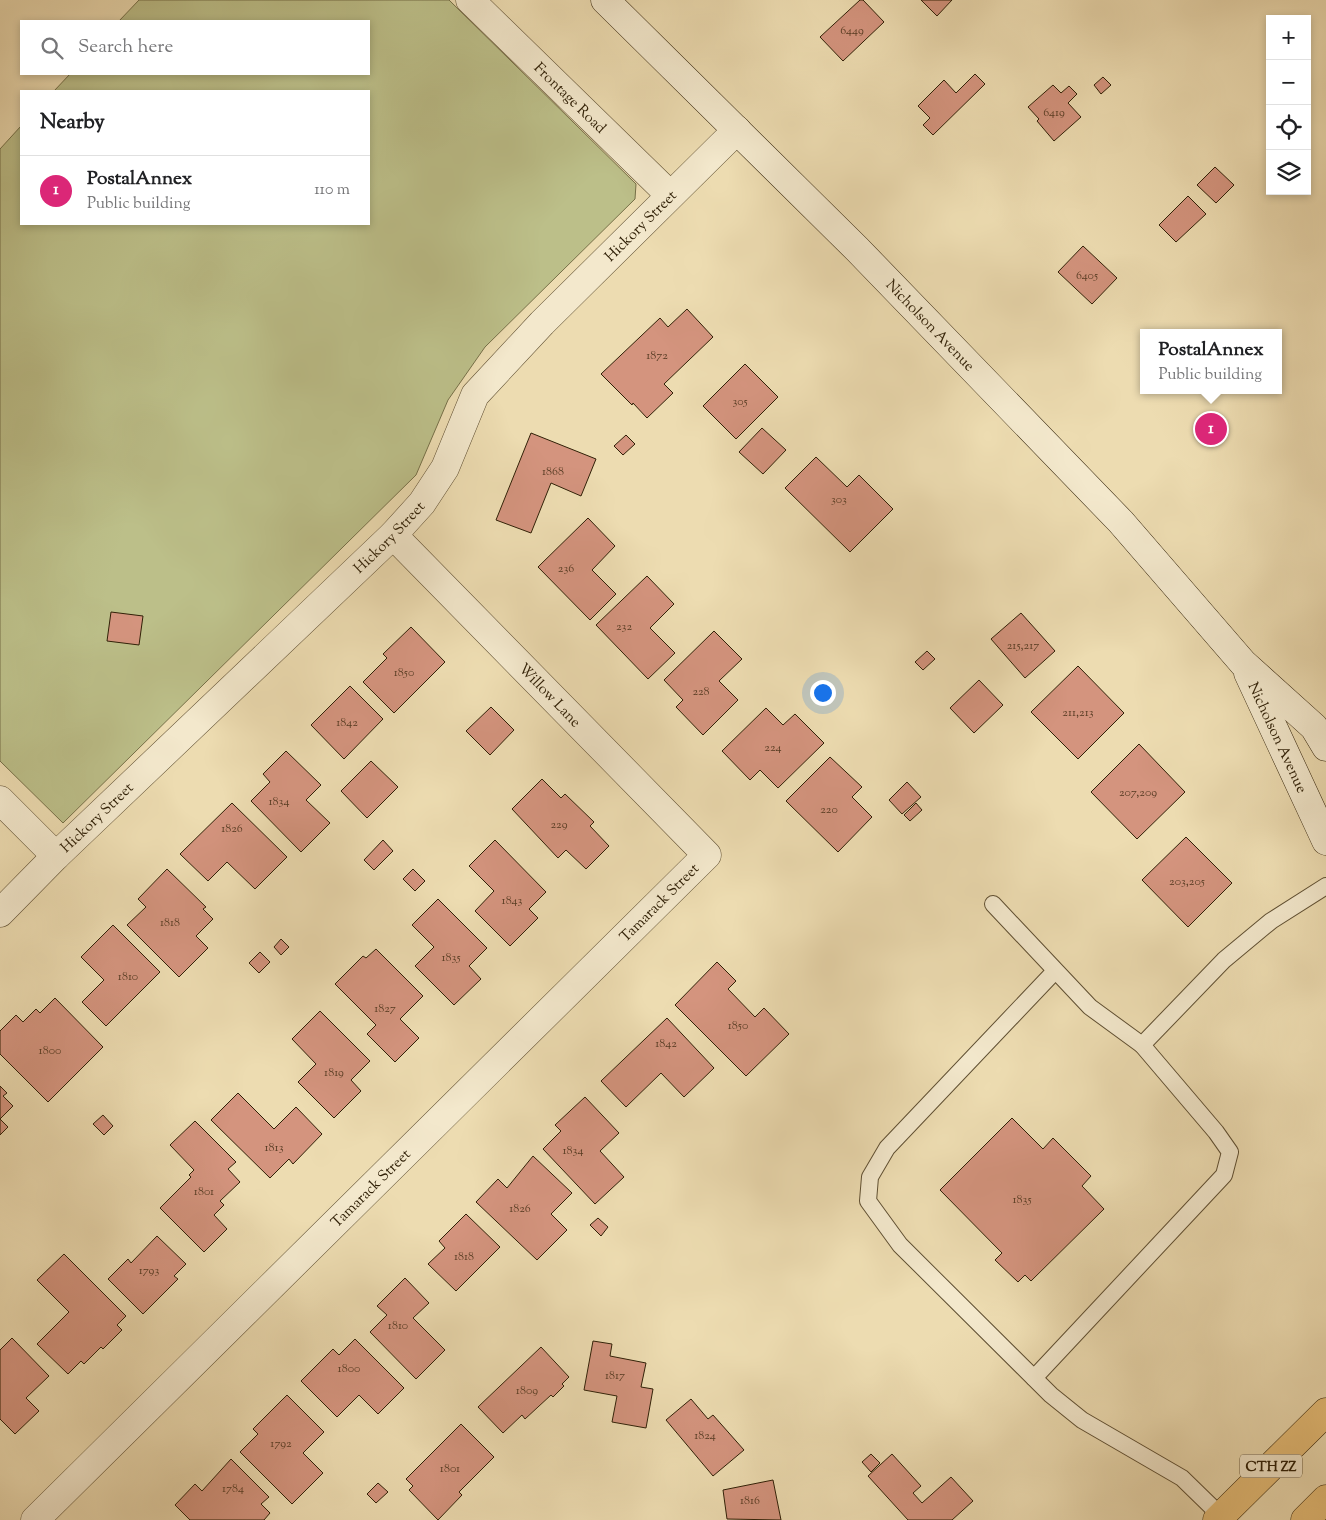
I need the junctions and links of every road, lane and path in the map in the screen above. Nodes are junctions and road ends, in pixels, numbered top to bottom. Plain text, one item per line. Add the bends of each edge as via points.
1 (470, 0) edge
2 (605, 0) edge
3 (736, 130) junction
4 (670, 195) junction
5 (393, 535) junction
6 (1243, 663) junction
7 (1326, 747) edge
8 (0, 800) edge
9 (1326, 841) edge
10 (708, 855) joint
11 (56, 856) junction
12 (1326, 886) edge
13 (993, 904) dead end
14 (0, 913) edge
15 (1055, 971) junction
16 (1142, 1045) junction
17 (1034, 1378) junction
18 (1326, 1412) edge
19 (1326, 1499) edge
20 (1220, 1519) edge
21 (35, 1520) edge
22 (1305, 1520) edge

1 - 4 street, Frontage Road
2 - 3 street, Nicholson Avenue
3 - 4 street, Hickory Street
3 - 6 street, Nicholson Avenue via 856,248 1121,522
4 - 5 street, Hickory Street via 542,323 475,396 445,468 422,503
5 - 10 street, Willow Lane
5 - 11 street, Hickory Street
6 - 7 street, Nicholson Avenue via 1314,727
6 - 9 street, Nicholson Avenue
8 - 11 street
10 - 21 street, Tamarack Street
11 - 14 street, Hickory Street
12 - 16 lane via 1271,921 1224,960
13 - 15 lane
15 - 16 lane via 1090,1007
15 - 17 lane via 887,1148 870,1177 868,1201 900,1245
16 - 17 lane via 1230,1152 1224,1175
17 - 20 lane via 1082,1420 1182,1478
18 - 20 main road, CTH ZZ
19 - 22 main road

